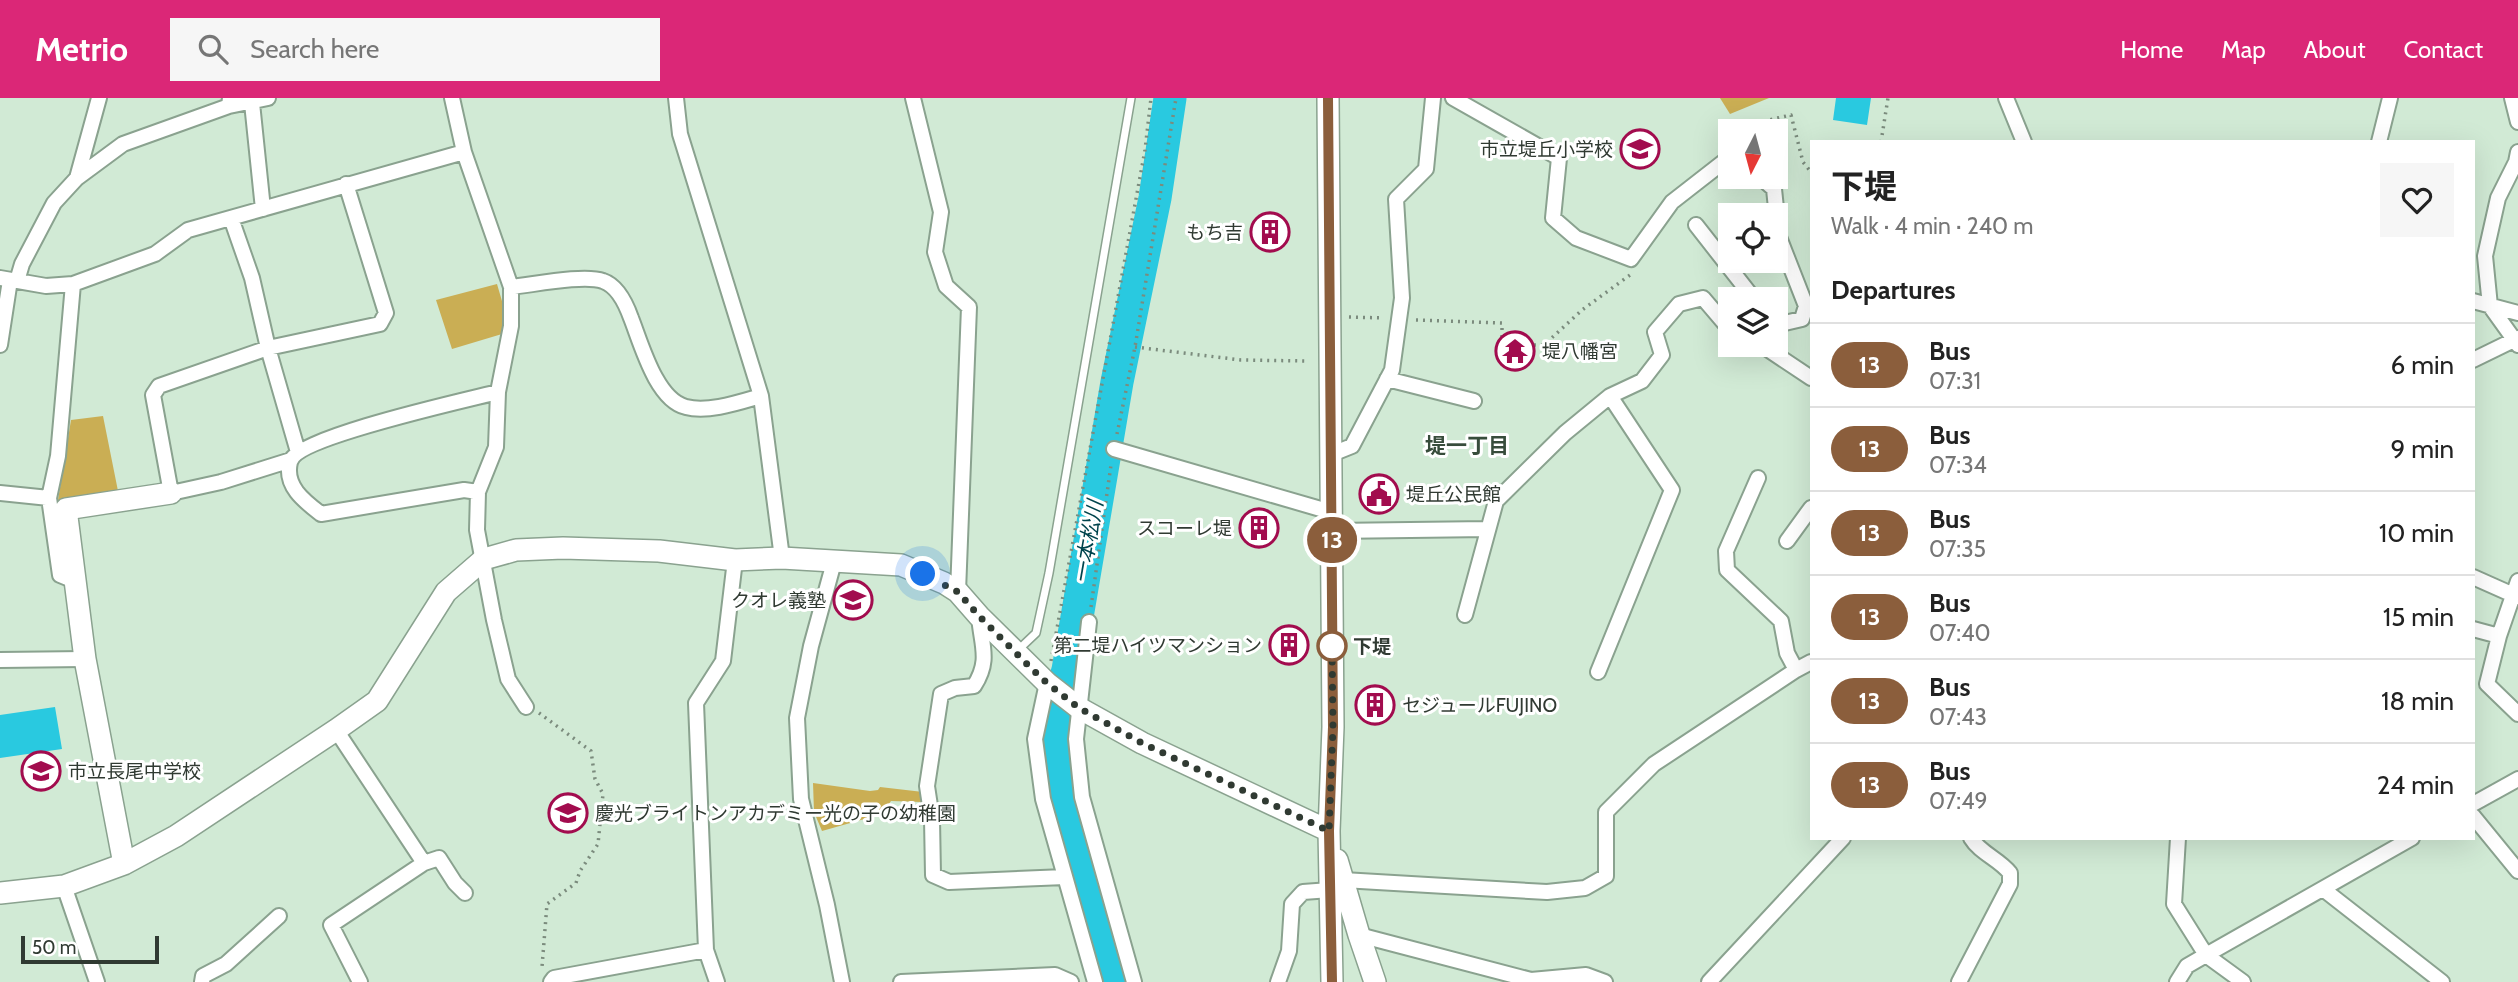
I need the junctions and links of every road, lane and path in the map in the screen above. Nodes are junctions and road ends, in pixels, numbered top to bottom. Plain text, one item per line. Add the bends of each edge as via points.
1 (99, 98) edge
2 (268, 98) edge
3 (452, 98) edge
4 (676, 98) edge
5 (913, 98) edge
6 (1131, 98) edge
7 (1151, 98) edge
8 (1176, 98) edge
9 (1328, 98) edge
10 (1433, 98) edge
11 (1453, 98) edge
12 (1888, 98) edge
13 (2006, 98) edge
14 (2390, 98) edge
15 (2512, 98) edge
16 (229, 102) edge
17 (252, 103) junction
18 (1773, 119) edge
19 (2518, 122) edge
20 (1881, 140) edge
21 (2023, 140) edge
22 (2380, 140) edge
23 (464, 152) junction
24 (2518, 152) edge
25 (1718, 166) edge
26 (1810, 171) edge
27 (77, 178) junction
28 (346, 184) junction
29 (1774, 189) edge
30 (263, 209) junction
31 (231, 218) junction
32 (1696, 225) dead end
33 (1634, 272) dead end
34 (9, 280) edge
35 (73, 284) junction
36 (511, 287) junction
37 (1745, 287) edge
38 (2475, 302) edge
39 (2490, 306) junction
40 (2518, 313) edge
41 (1718, 316) edge
42 (1472, 322) dead end
43 (1788, 322) edge
44 (2517, 341) edge
45 (0, 345) edge
46 (1135, 347) junction
47 (268, 348) junction
48 (1781, 357) edge
49 (2475, 359) edge
50 (1308, 361) dead end
51 (1810, 377) edge
52 (1387, 379) junction
53 (498, 392) junction
54 (761, 396) junction
55 (1610, 396) junction
56 (1474, 401) dead end
57 (1114, 449) junction
58 (1332, 454) junction
59 (294, 456) junction
60 (1758, 478) dead end
61 (478, 492) junction
62 (0, 493) edge
63 (171, 494) junction
64 (49, 498) junction
65 (1810, 509) edge
66 (1331, 521) junction
67 (1488, 529) junction
68 (1787, 541) dead end
69 (782, 558) junction
70 (484, 559) junction
71 (735, 560) junction
72 (834, 562) junction
73 (2475, 578) edge
74 (77, 582) junction
75 (2516, 591) edge
76 (958, 592) junction
77 (1465, 615) dead end
78 (979, 616) junction
79 (1089, 622) joint
80 (2475, 630) edge
81 (2499, 636) junction
82 (1015, 653) junction
83 (85, 659) junction
84 (0, 660) edge
85 (1810, 663) edge
86 (1796, 670) junction
87 (1598, 672) dead end
88 (1051, 686) junction
89 (1076, 705) junction
90 (526, 707) joint
91 (2518, 714) edge
92 (336, 730) junction
93 (2518, 779) edge
94 (2475, 803) edge
95 (2475, 818) edge
96 (1329, 831) junction
97 (1841, 840) edge
98 (1972, 840) edge
99 (2178, 840) edge
100 (2408, 840) edge
101 (424, 863) junction
102 (124, 864) junction
103 (2518, 871) edge
104 (1065, 877) junction
105 (1336, 885) junction
106 (64, 886) junction
107 (2323, 888) junction
108 (0, 893) edge
109 (465, 893) dead end
110 (279, 916) dead end
111 (1359, 935) junction
112 (706, 950) junction
113 (2206, 955) junction
114 (554, 981) edge
115 (97, 982) edge
116 (202, 982) edge
117 (360, 982) edge
118 (717, 982) edge
119 (842, 982) edge
120 (901, 982) edge
121 (1071, 982) edge
122 (1096, 982) edge
123 (1134, 982) edge
124 (1278, 982) edge
125 (1332, 982) edge
126 (1376, 982) edge
127 (1605, 982) edge
128 (1709, 982) edge
129 (1959, 982) edge
130 (2178, 982) edge
131 (2244, 982) edge
132 (2442, 982) edge

1 - 27 street
2 - 17 street
3 - 23 street
4 - 54 street via 680,134
5 - 76 street via 942,212 935,252 946,286 969,307
6 - 82 lane via 1049,573 1036,633
7 - 88 path
8 - 46 path
9 - 58 street
10 - 52 street via 1426,169 1396,199 1402,298
11 - 25 street via 1559,158 1553,218 1576,238 1630,258 1672,202
12 - 20 path
13 - 21 street
14 - 22 street
15 - 19 street
16 - 17 street
16 - 27 street via 123,144
17 - 30 street
18 - 26 path via 1791,115 1803,162
23 - 28 street
23 - 36 street
24 - 39 street via 2497,198 2489,233 2485,256
27 - 34 street via 54,203
28 - 30 street
28 - 47 street via 386,313 380,324
29 - 43 street via 1779,237 1805,306 1802,319
30 - 31 street
31 - 35 street via 188,230 155,254
31 - 47 street via 252,278
32 - 37 street
33 - 42 path via 1544,345 1502,345 1502,323
34 - 35 street via 46,286
34 - 45 street
35 - 64 street via 58,456
36 - 53 street via 511,326
36 - 54 street via 604,281 625,301 649,365 674,400 685,407 713,407
38 - 39 street
39 - 40 street
39 - 44 street
41 - 55 street via 1703,298 1679,304 1655,332 1662,355 1642,381
44 - 49 street
46 - 50 path via 1241,360
46 - 57 path
47 - 59 street
47 - 63 street via 155,390
48 - 51 street
52 - 56 street
52 - 58 street via 1352,446
53 - 59 street via 334,435
53 - 61 street via 496,447
54 - 69 street
55 - 67 street via 1496,501
55 - 87 street via 1672,490
57 - 66 street
57 - 79 path
58 - 66 street
59 - 61 street via 290,474 297,495 321,514 464,490
59 - 63 street
60 - 86 street via 1726,551 1727,570 1782,621 1787,653
61 - 70 street via 477,530
62 - 64 street
63 - 74 street via 66,509
64 - 74 street via 60,575
65 - 68 street
66 - 67 street
66 - 96 street
67 - 77 street
69 - 71 street
69 - 72 street
70 - 71 street via 516,550 564,548 659,551
70 - 90 street via 508,679
70 - 92 street via 446,592 377,701
71 - 112 street via 723,661 696,704
72 - 76 street via 901,565
72 - 119 street via 797,718 801,799
73 - 75 street
74 - 83 street
75 - 81 street
76 - 78 street
78 - 82 street
78 - 104 street via 985,663 981,675 974,686 941,694 938,708 927,786 933,875 949,882
79 - 89 street
80 - 81 street
81 - 91 street via 2487,684
82 - 88 street
83 - 84 street
83 - 102 street
85 - 86 street
86 - 105 street via 1654,764 1606,812 1606,876 1586,888 1548,892
88 - 89 street
88 - 104 street via 1035,739 1043,799
89 - 96 street via 1142,743
89 - 123 street via 1082,797
90 - 114 path via 591,751 595,779 603,794 598,844 576,883 547,904 542,967
92 - 101 street
92 - 102 street
93 - 94 street
95 - 103 street
96 - 105 street
97 - 128 street
98 - 129 street via 2004,866 2010,884
99 - 113 street via 2174,904
100 - 107 street
101 - 109 street via 439,858
101 - 117 street via 331,925
102 - 106 street
104 - 122 street
105 - 111 street
105 - 124 street via 1303,892 1292,904 1289,951
105 - 125 street
106 - 108 street
106 - 115 street
107 - 113 street
107 - 132 street
110 - 116 street via 226,964 203,976
111 - 126 street
111 - 127 street via 1531,981 1586,975
112 - 114 street
112 - 118 street
113 - 130 street via 2187,966
113 - 131 street
120 - 121 street via 1055,975

